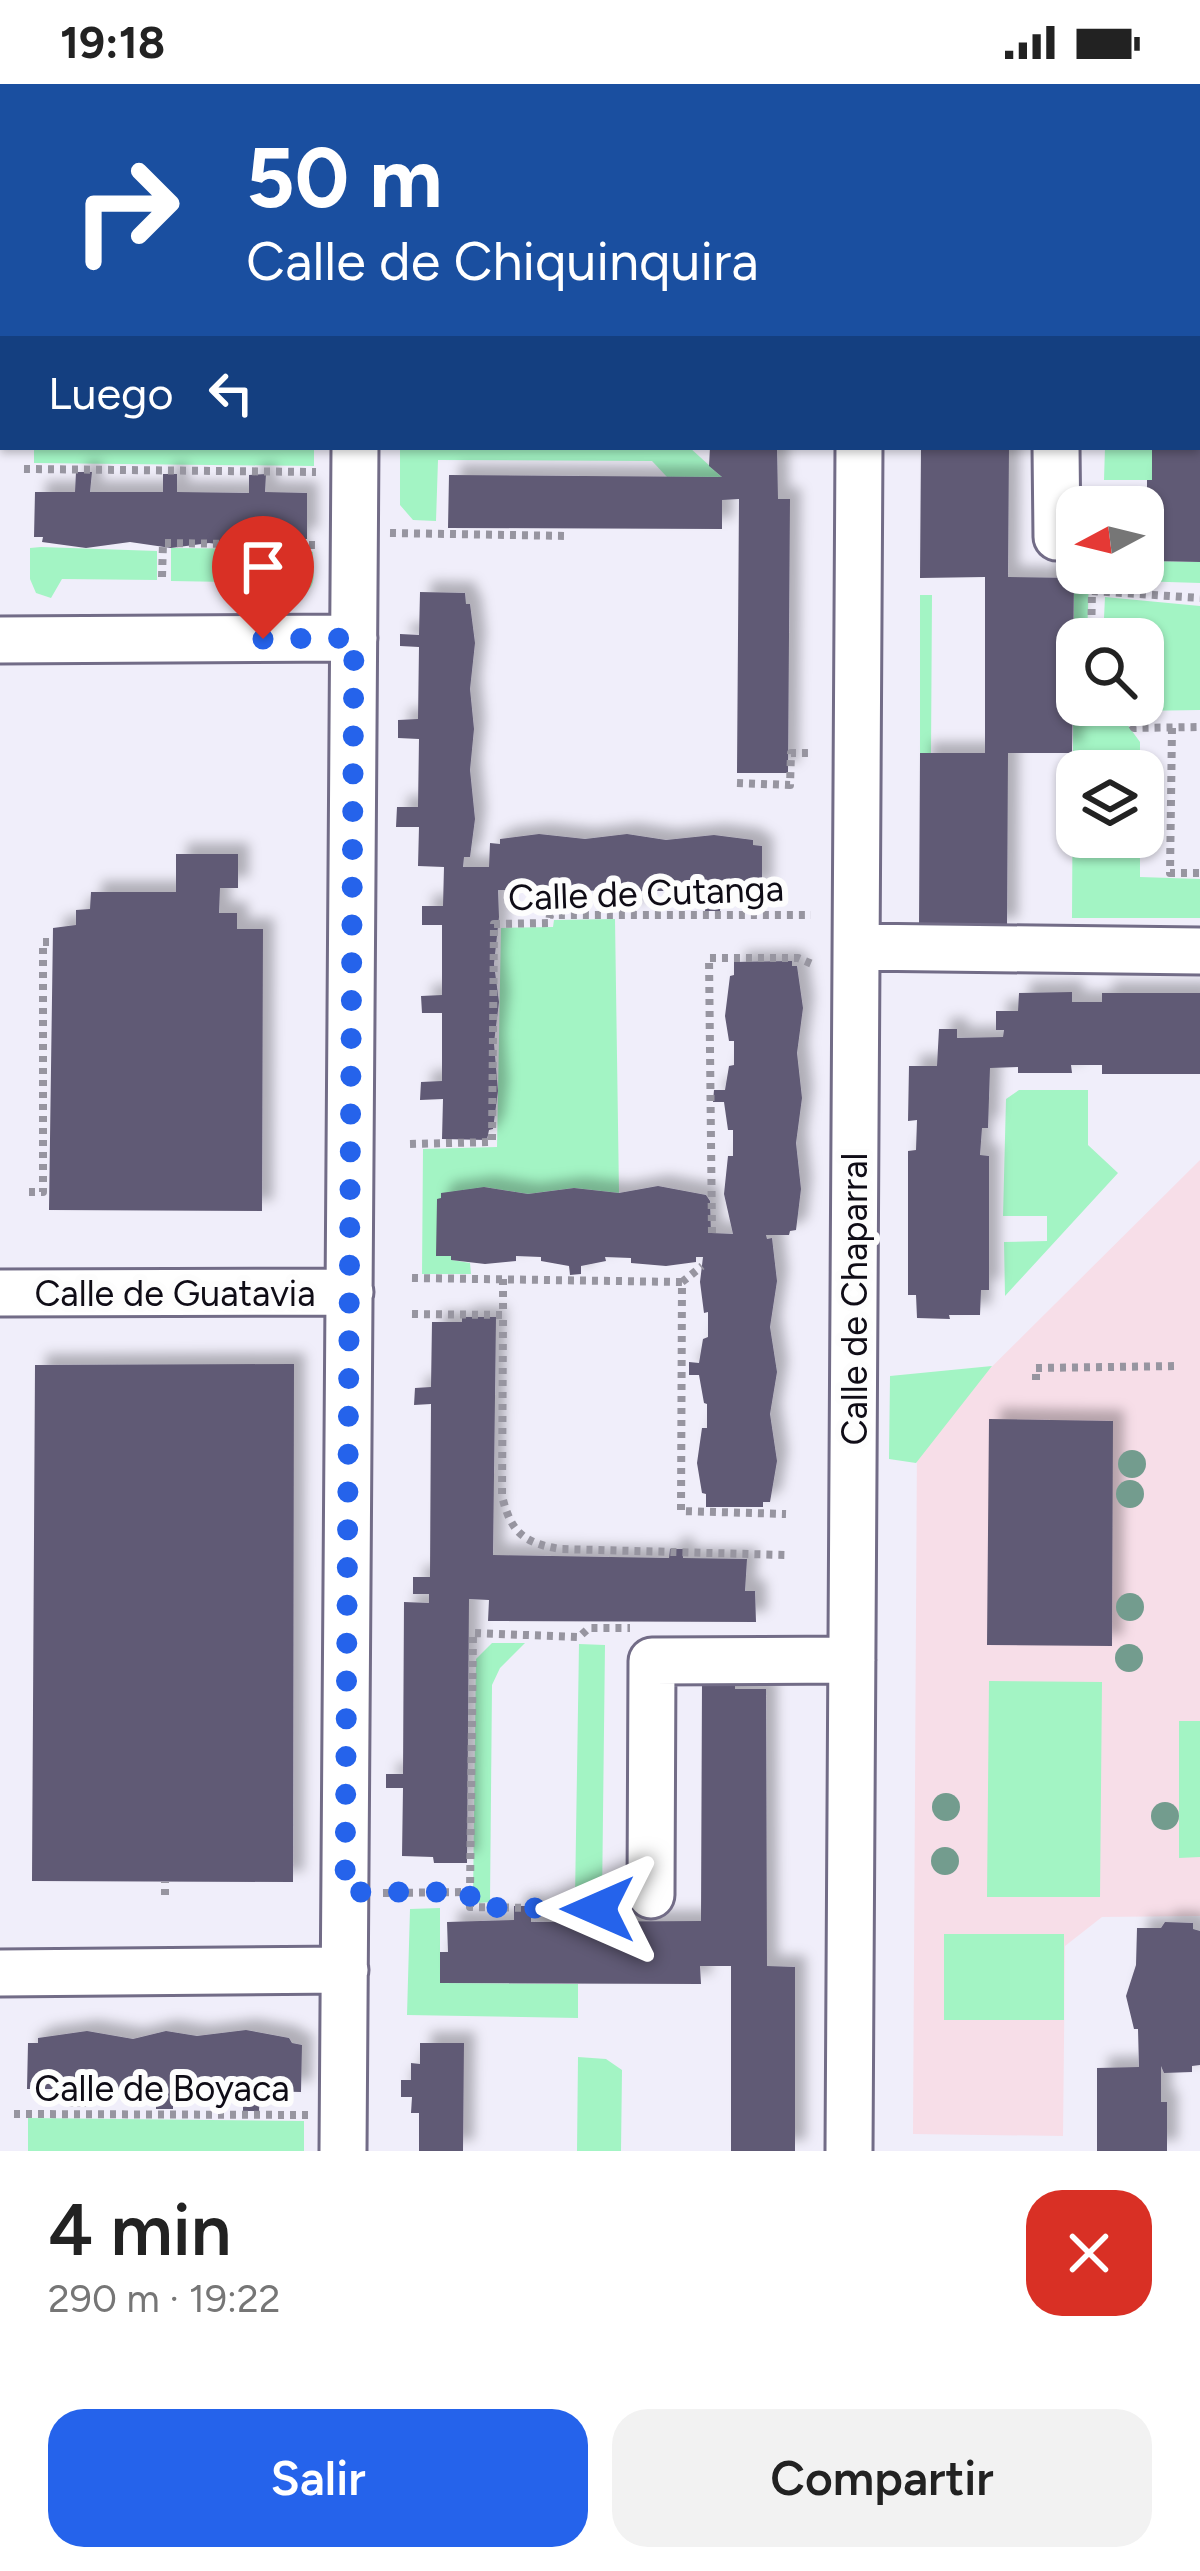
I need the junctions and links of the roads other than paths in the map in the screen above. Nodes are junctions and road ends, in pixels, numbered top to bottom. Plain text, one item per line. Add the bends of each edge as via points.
1 (355, 450) edge
2 (860, 450) edge
3 (1056, 450) edge
4 (1056, 486) edge
5 (354, 638) junction
6 (0, 640) edge
7 (856, 947) junction
8 (1200, 951) edge
9 (350, 1292) junction
10 (0, 1293) edge
11 (852, 1660) junction
12 (650, 1895) dead end
13 (345, 1970) junction
14 (0, 1973) edge
15 (332, 2127) edge
16 (849, 2151) edge

1 - 5 street
2 - 7 street, Calle de Chaparral
3 - 4 street
5 - 6 street
5 - 9 street
7 - 8 street
7 - 11 street, Calle de Chaparral
9 - 10 street, Calle de Guatavia
9 - 13 street
11 - 12 street via 652,1661
11 - 16 street, Calle de Chaparral
13 - 14 street
13 - 15 street

